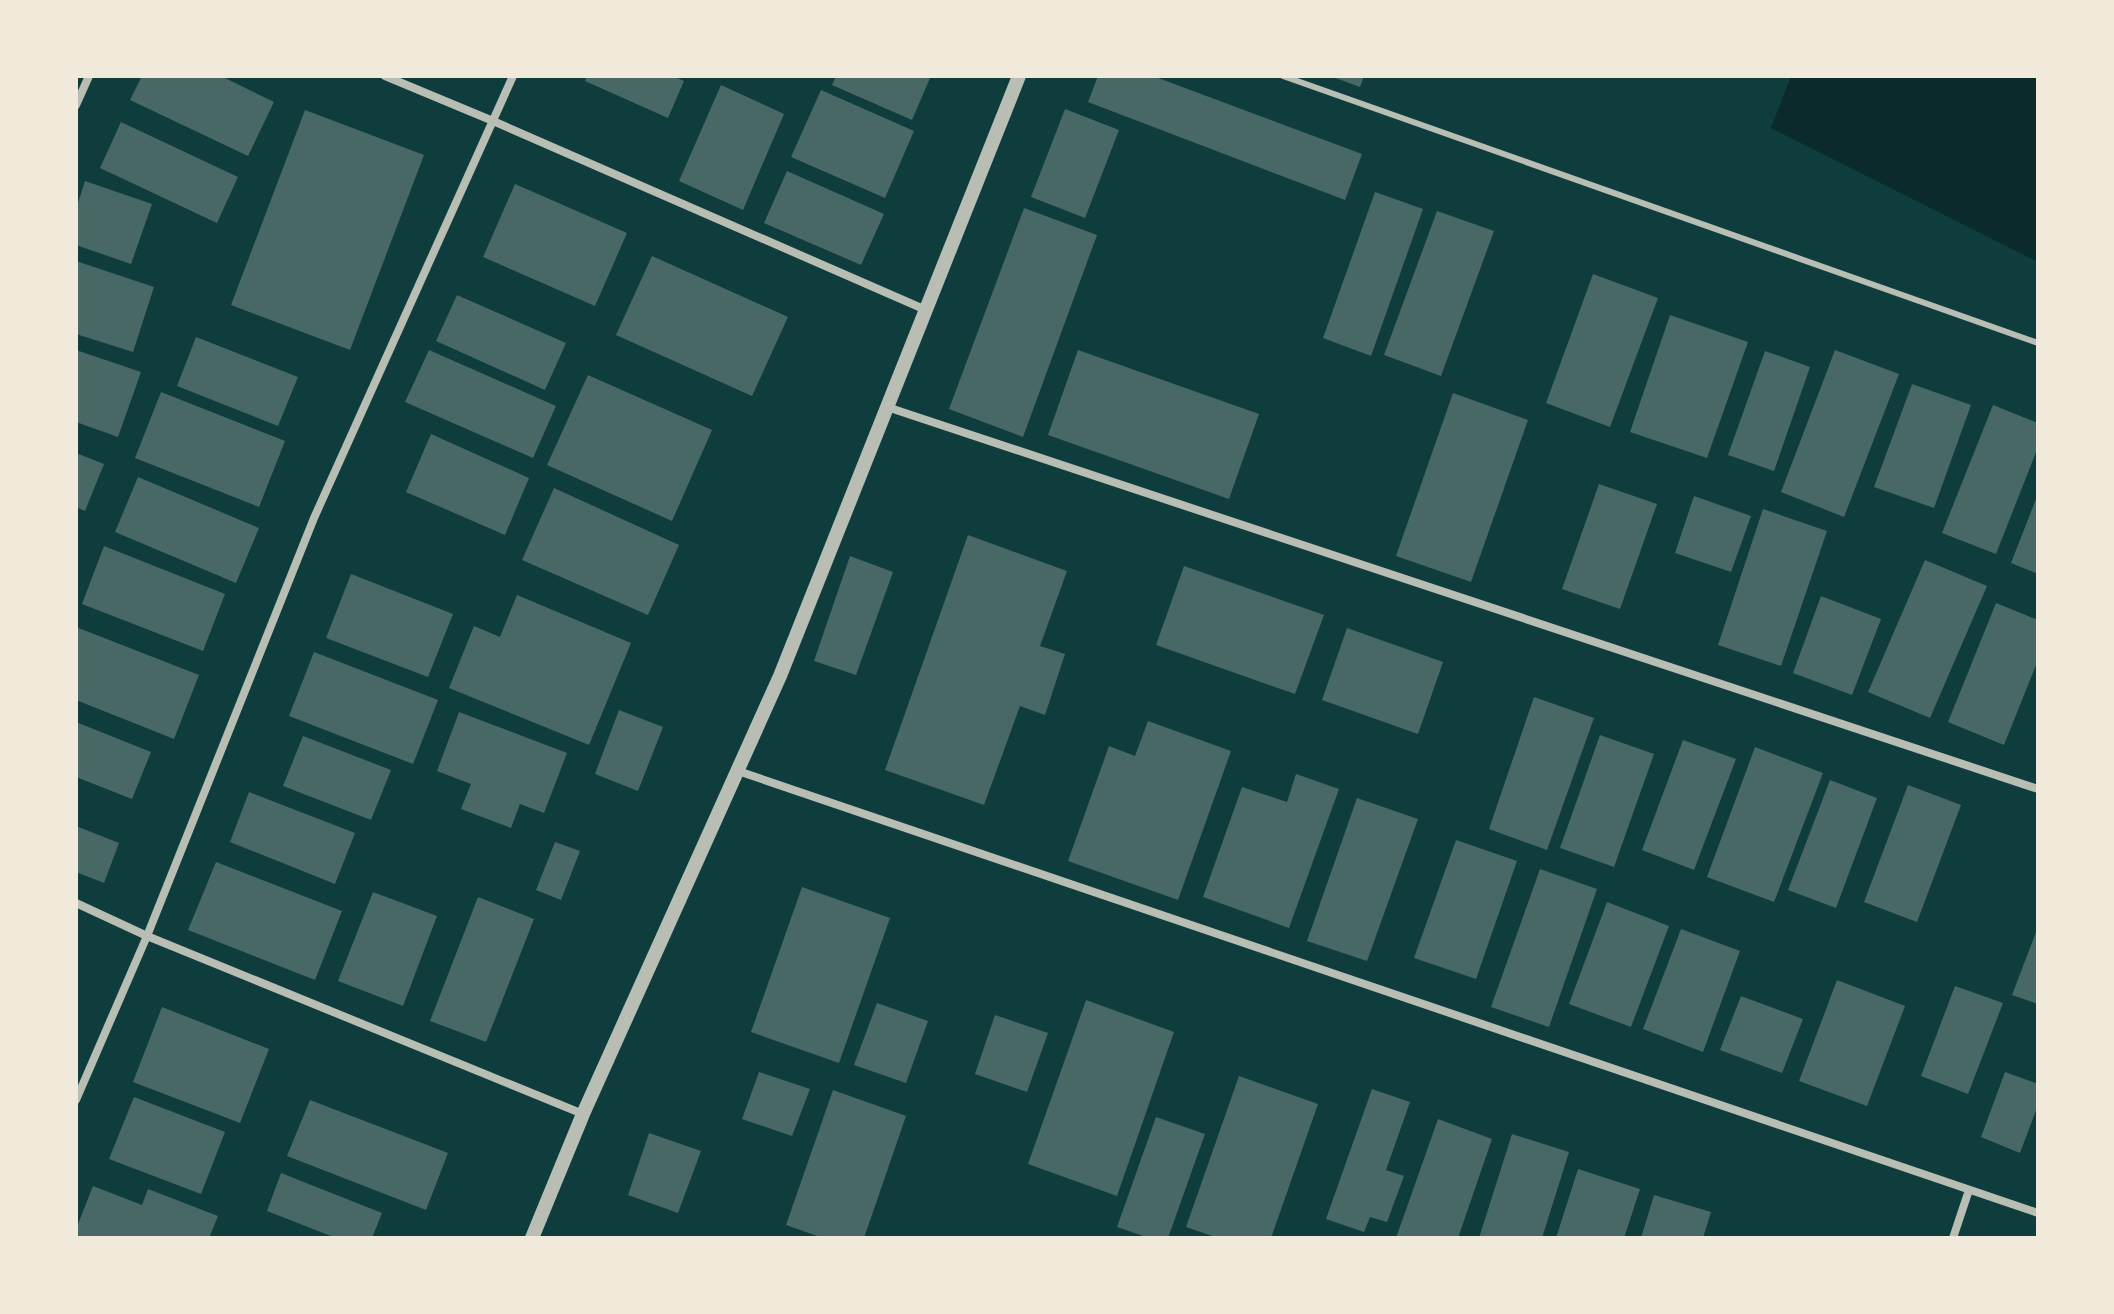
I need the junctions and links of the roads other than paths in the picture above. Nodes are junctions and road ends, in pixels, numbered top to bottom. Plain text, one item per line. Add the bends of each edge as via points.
1 (89, 76) edge
2 (385, 76) edge
3 (513, 76) edge
4 (1019, 76) edge
5 (1283, 76) edge
6 (76, 105) edge
7 (493, 121) junction
8 (926, 310) junction
9 (2038, 343) edge
10 (887, 407) junction
11 (738, 771) junction
12 (2038, 789) edge
13 (76, 903) edge
14 (147, 936) junction
15 (76, 1100) edge
16 (583, 1114) junction
17 (1969, 1190) junction
18 (2038, 1213) edge
19 (532, 1238) edge
20 (1953, 1238) edge

1 - 6 street
2 - 7 street
3 - 7 street
4 - 8 street
5 - 9 lane
7 - 8 street
7 - 14 street via 314,518
8 - 10 street
10 - 11 street
10 - 12 street
11 - 16 street
11 - 17 street
13 - 14 street
14 - 15 street
14 - 16 street
16 - 19 street
17 - 18 street
17 - 20 street

